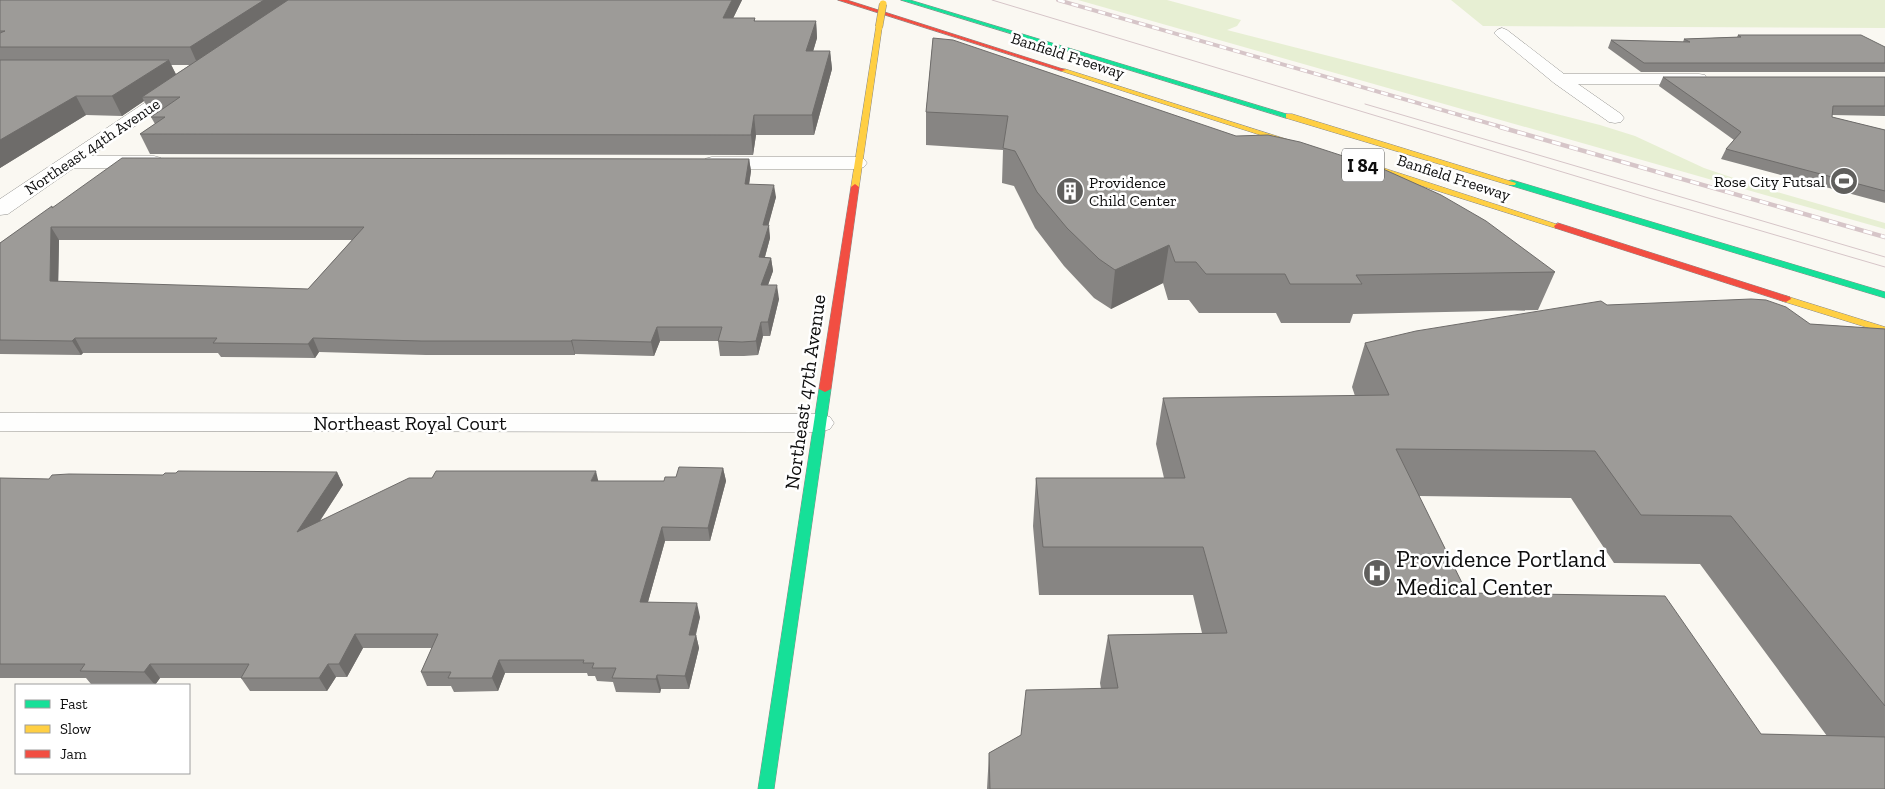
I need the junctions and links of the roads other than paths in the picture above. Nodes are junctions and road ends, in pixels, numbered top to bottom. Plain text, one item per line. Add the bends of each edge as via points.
1 (841, 0) edge
2 (884, 0) edge
3 (904, 0) edge
4 (942, 0) edge
5 (952, 14) junction
6 (1502, 33) dead end
7 (195, 77) edge
8 (1560, 78) junction
9 (1718, 79) edge
10 (1615, 118) dead end
11 (1317, 150) edge
12 (70, 162) junction
13 (169, 162) edge
14 (1355, 162) edge
15 (692, 163) edge
16 (858, 163) junction
17 (0, 209) edge
18 (1885, 295) edge
19 (1885, 330) edge
20 (0, 422) edge
21 (820, 423) junction
22 (766, 789) edge

1 - 11 main road, Banfield Freeway / I 84
2 - 16 main road, Northeast 47th Avenue, bridge
3 - 5 main road, Banfield Freeway / I 84
4 - 5 main road
5 - 18 main road, Banfield Freeway / I 84
6 - 8 street
7 - 12 street, Northeast 44th Avenue
8 - 9 street
8 - 10 street
12 - 13 street
12 - 17 street, Northeast 44th Avenue
14 - 19 main road, Banfield Freeway / I 84
15 - 16 street
16 - 21 main road, Northeast 47th Avenue
20 - 21 street, Northeast Royal Court
21 - 22 main road, Northeast 47th Avenue

